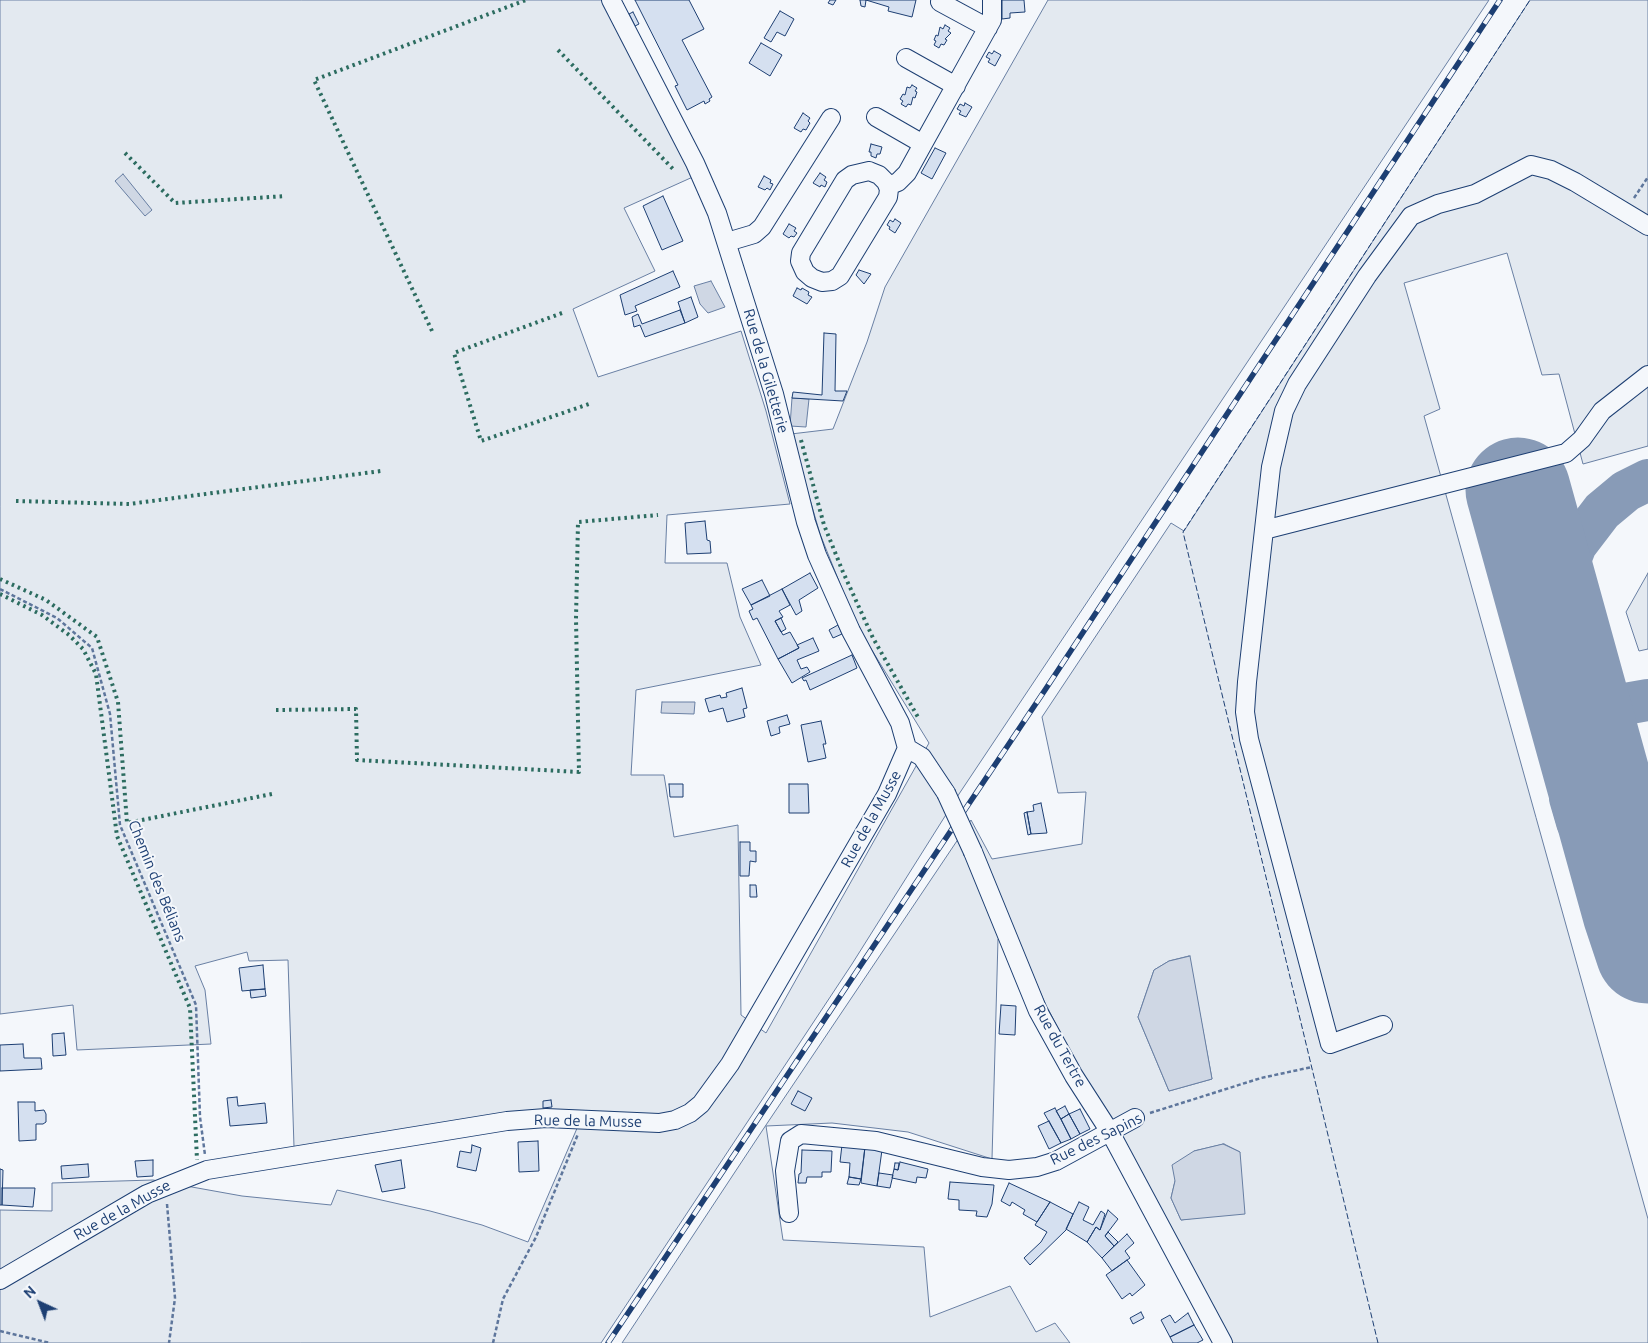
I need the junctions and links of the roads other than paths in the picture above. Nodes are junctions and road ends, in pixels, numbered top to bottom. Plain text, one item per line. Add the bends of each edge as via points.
1 (611, 0) edge
2 (992, 0) edge
3 (940, 2) dead end
4 (988, 28) junction
5 (906, 58) dead end
6 (956, 86) junction
7 (876, 117) dead end
8 (831, 118) dead end
9 (923, 144) junction
10 (888, 186) junction
11 (1648, 226) edge
12 (727, 242) junction
13 (1648, 376) edge
14 (1264, 530) junction
15 (907, 748) junction
16 (1383, 1025) dead end
17 (1135, 1118) road end
18 (1110, 1132) junction
19 (789, 1213) dead end
20 (0, 1280) edge
21 (1223, 1343) edge

1 - 12 street, Rue de la Giletterie via 695,164
2 - 4 street via 992,20
3 - 4 street
4 - 6 street
5 - 6 street
6 - 9 street
7 - 9 street
8 - 12 street via 762,227 754,234
9 - 10 street via 907,172 898,182
10 - 10 street via 879,175 869,171 852,174 845,180 801,253 800,261 805,272 822,282 840,276 888,197
11 - 14 street via 1552,170 1531,165 1475,194 1438,204 1411,216 1367,276 1297,384 1284,411 1271,467
12 - 15 street, Rue de la Giletterie via 774,394 817,554 850,631 900,723
13 - 14 street via 1602,411 1582,439 1566,453
14 - 16 street via 1247,682 1245,712 1249,739 1330,1044
15 - 18 street, Rue du Tertre, bridge via 922,758 946,793 1038,1012
15 - 20 street, Rue de la Musse via 887,794 730,1064 701,1104 675,1120 659,1123 546,1118 508,1121 207,1170 166,1185
17 - 18 street, Rue des Sapins
18 - 19 street, Rue des Sapins via 1056,1161 1036,1168 1009,1170 982,1167 876,1140 801,1134 790,1141 785,1171
18 - 21 street, Rue du Tertre

